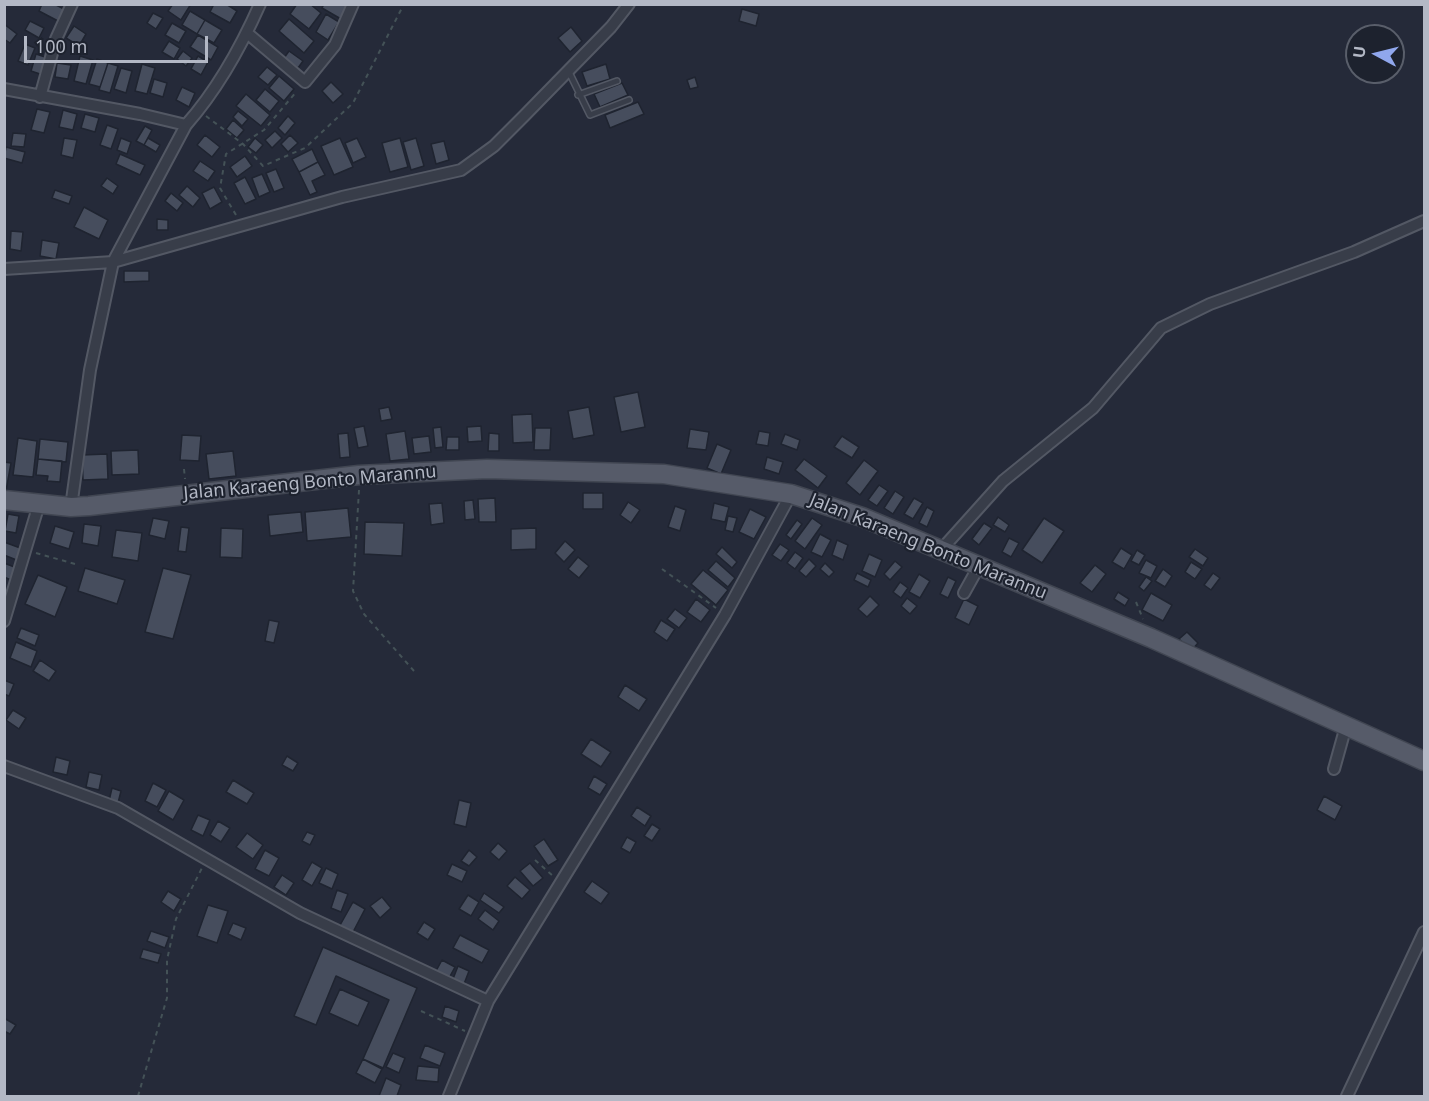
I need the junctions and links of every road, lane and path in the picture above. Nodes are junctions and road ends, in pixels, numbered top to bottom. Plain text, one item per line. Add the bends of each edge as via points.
1 (72, 4) edge
2 (260, 4) edge
3 (353, 4) edge
4 (404, 4) edge
5 (629, 4) edge
6 (247, 33) junction
7 (568, 72) junction
8 (617, 81) dead end
9 (305, 82) junction
10 (4, 89) edge
11 (578, 95) junction
12 (40, 97) junction
13 (629, 99) dead end
14 (199, 111) junction
15 (186, 125) junction
16 (243, 144) junction
17 (1425, 221) edge
18 (243, 226) junction
19 (113, 262) junction
20 (4, 269) edge
21 (360, 475) junction
22 (790, 494) junction
23 (4, 500) edge
24 (39, 504) junction
25 (71, 507) junction
26 (27, 550) junction
27 (941, 550) junction
28 (75, 564) dead end
29 (979, 566) junction
30 (662, 569) dead end
31 (964, 593) dead end
32 (725, 615) junction
33 (4, 621) edge
34 (414, 671) dead end
35 (1346, 726) junction
36 (1425, 761) edge
37 (4, 766) edge
38 (1334, 768) dead end
39 (206, 860) junction
40 (536, 860) dead end
41 (560, 883) junction
42 (1425, 932) edge
43 (488, 1001) junction
44 (421, 1011) dead end
45 (473, 1035) junction
46 (138, 1096) edge
47 (449, 1096) edge
48 (1347, 1096) edge

1 - 12 street via 56,39
2 - 6 street
3 - 9 street via 335,45
4 - 16 path via 353,104 305,147 263,166
5 - 7 street
6 - 9 street
6 - 14 street
7 - 11 lane
7 - 18 street via 494,146 461,170 342,197
8 - 11 lane
9 - 16 path via 264,130
10 - 12 street
11 - 13 lane via 590,115
12 - 15 street
14 - 15 street
14 - 16 path
15 - 19 street
16 - 18 path via 226,154 219,188
17 - 27 street via 1345,255 1219,300 1161,328 1093,408 1004,482
18 - 19 street
19 - 20 street
19 - 25 street via 90,370
21 - 22 main road, Jalan Karaeng Bonto Marannu via 487,469 593,471 685,477
21 - 25 main road, Jalan Karaeng Bonto Marannu
21 - 34 path via 353,591 364,614
22 - 27 main road, Jalan Karaeng Bonto Marannu via 836,507
22 - 32 street
23 - 24 main road, Jalan Karaeng Bonto Marannu
24 - 25 main road, Jalan Karaeng Bonto Marannu
24 - 26 street
26 - 28 path
26 - 33 street
27 - 29 main road, Jalan Karaeng Bonto Marannu
29 - 31 street
29 - 35 main road, Jalan Karaeng Bonto Marannu
30 - 32 path
32 - 41 street
35 - 36 main road, Jalan Karaeng Bonto Marannu
35 - 38 street
37 - 39 street via 118,808
39 - 43 street via 300,913
39 - 46 path via 176,919 167,960 167,998
40 - 41 path
41 - 43 street
42 - 48 street
43 - 45 street
44 - 45 path
45 - 47 street

